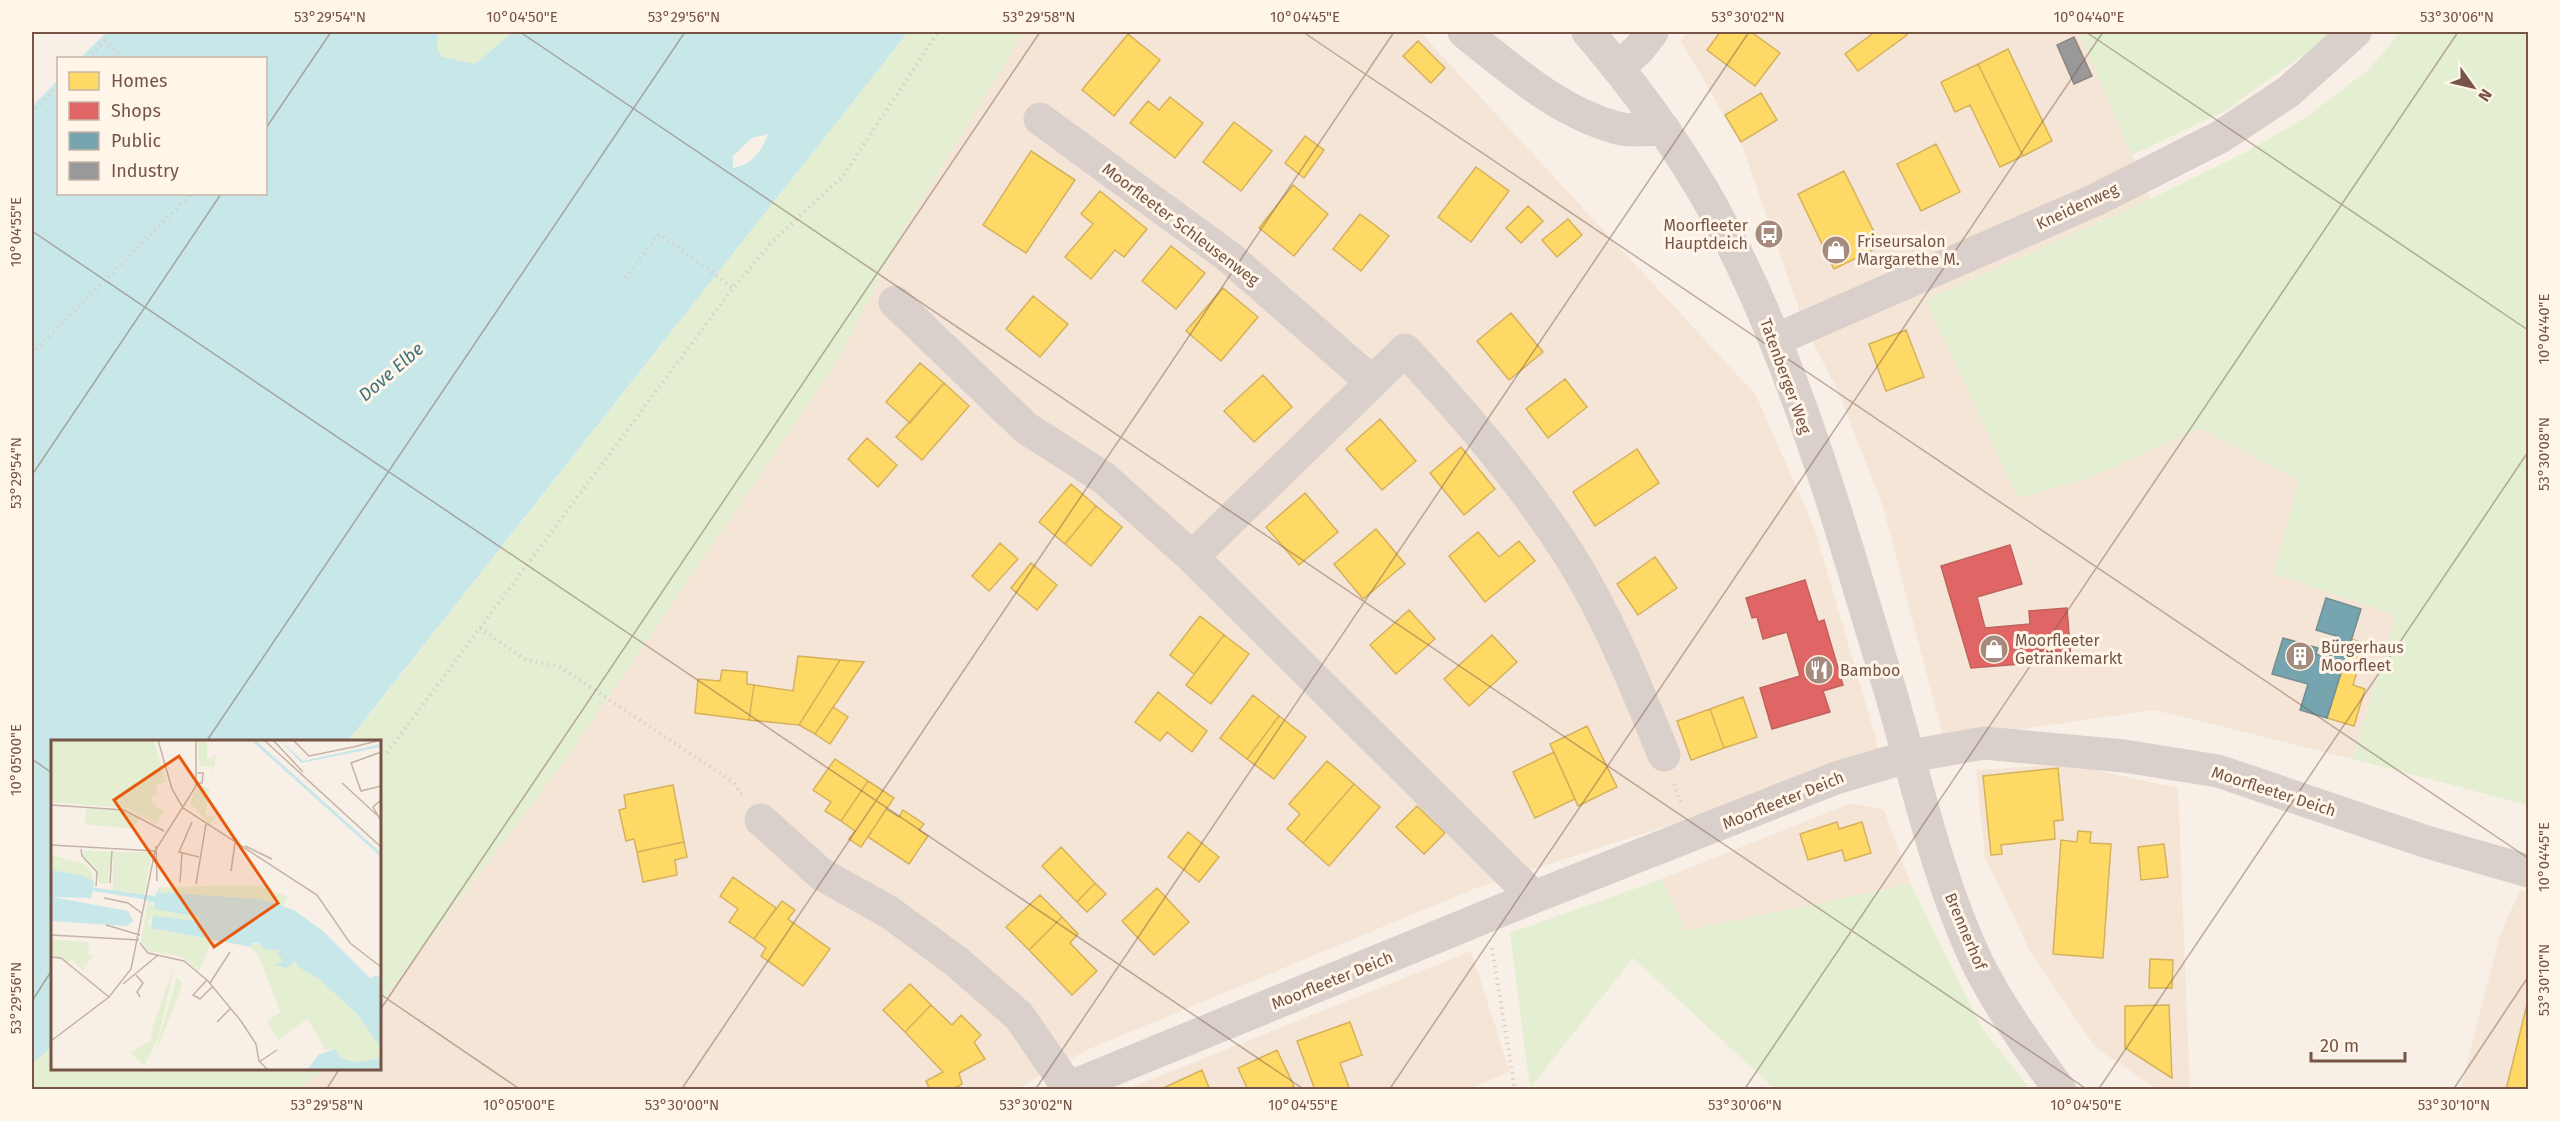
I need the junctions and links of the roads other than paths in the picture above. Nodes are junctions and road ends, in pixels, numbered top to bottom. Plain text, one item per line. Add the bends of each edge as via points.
1 (1464, 32) edge
2 (1588, 32) edge
3 (1652, 32) edge
4 (2355, 32) edge
5 (1619, 67) junction
6 (1040, 119) dead end
7 (1664, 129) junction
8 (895, 302) dead end
9 (1775, 340) junction
10 (1372, 382) junction
11 (1192, 557) junction
12 (1664, 755) road end
13 (1910, 756) junction
14 (761, 820) dead end
15 (2529, 871) edge
16 (1534, 897) junction
17 (1065, 1088) edge
18 (2060, 1089) edge

1 - 7 street via 1534,87 1578,113 1619,129
2 - 5 street, Tatenberger Weg
3 - 5 street
4 - 9 street, Kneidenweg via 2288,92 2220,136 2095,200
5 - 7 street, Tatenberger Weg
6 - 10 street, Moorfleeter Schleusenweg via 1229,257
7 - 9 street, Tatenberger Weg via 1741,263
8 - 11 street via 1026,429 1104,478
9 - 13 street, Tatenberger Weg via 1839,523
10 - 11 street
10 - 12 street via 1405,350 1489,442 1568,554 1620,650
11 - 16 street
13 - 15 street, Moorfleeter Deich via 1984,743 2124,756 2218,771 2427,842
13 - 16 street, Moorfleeter Deich via 1836,778
13 - 18 street, Brennerhof via 1941,871 1977,962 2016,1030
14 - 17 street, Moorfleeter Deich via 821,874 889,912 957,962 1019,1016
16 - 17 street, Moorfleeter Deich

